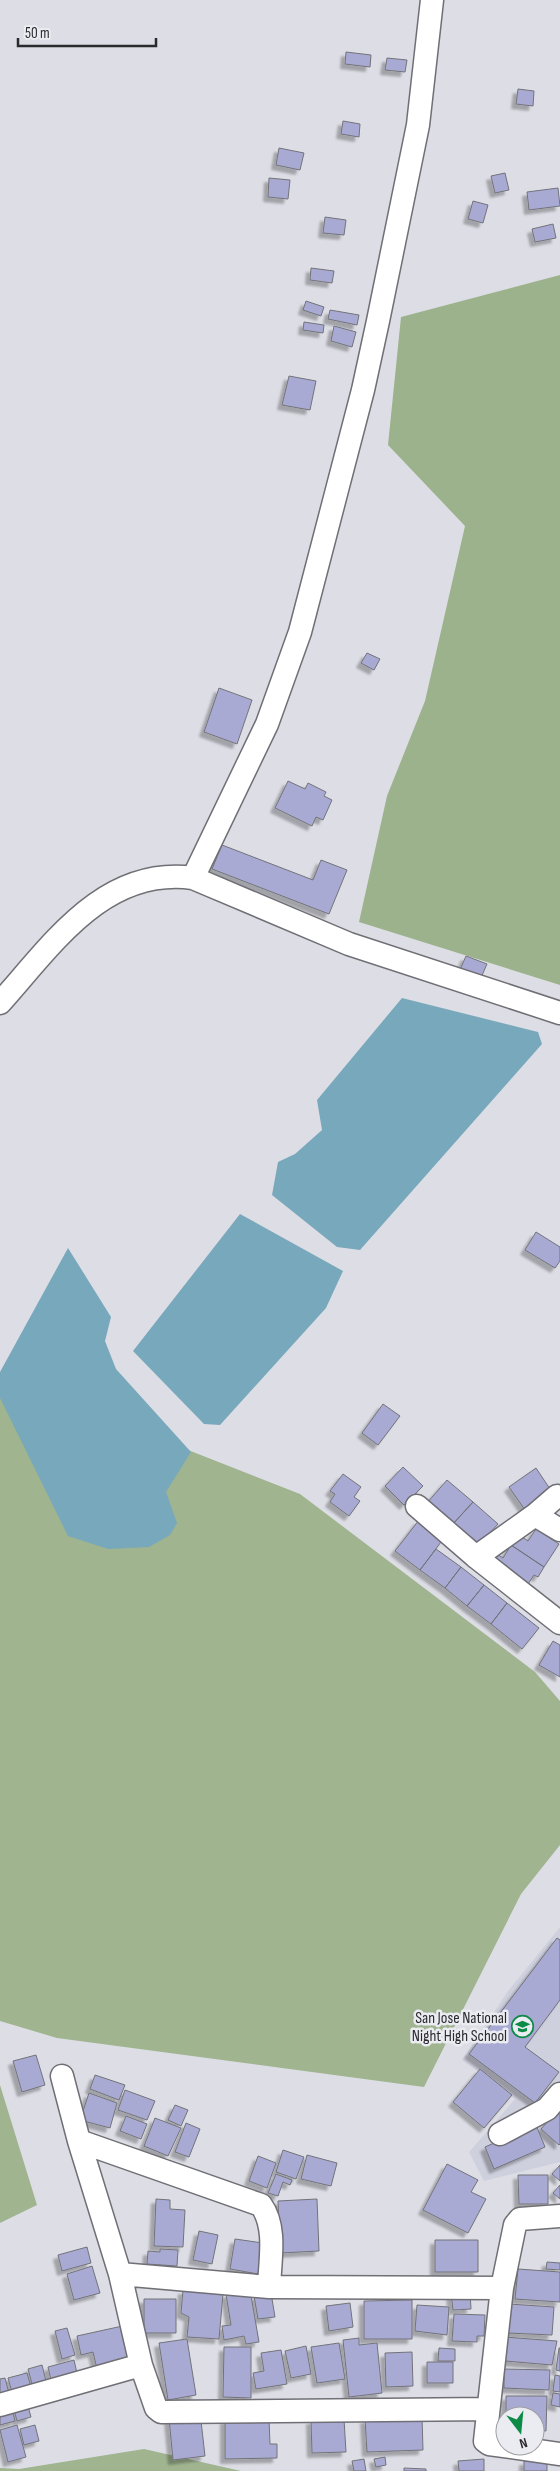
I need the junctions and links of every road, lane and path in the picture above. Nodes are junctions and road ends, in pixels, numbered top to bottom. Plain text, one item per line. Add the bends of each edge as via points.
1 (432, 0) edge
2 (193, 878) junction
3 (0, 1003) edge
4 (560, 1013) edge
5 (557, 1496) dead end
6 (417, 1506) dead end
7 (535, 1515) junction
8 (560, 1530) edge
9 (476, 1557) junction
10 (560, 1622) edge
11 (62, 2076) dead end
12 (560, 2094) edge
13 (500, 2134) dead end
14 (79, 2141) junction
15 (560, 2216) edge
16 (120, 2274) junction
17 (269, 2287) junction
18 (502, 2288) junction
19 (141, 2365) junction
20 (0, 2404) edge
21 (488, 2410) junction
22 (558, 2459) edge

1 - 2 street via 418,125 378,322 300,632 267,724
2 - 3 street via 154,879 102,898 76,919
2 - 4 street via 349,944
5 - 7 street
6 - 9 street
7 - 8 street
7 - 9 street
9 - 10 street
11 - 14 street
12 - 13 street via 547,2109
14 - 16 street
14 - 17 street via 261,2205 271,2226
15 - 18 street via 516,2222
16 - 17 street
16 - 19 street
17 - 18 street
18 - 21 street
19 - 20 street
19 - 21 street via 156,2408 168,2414
21 - 22 street via 485,2440 489,2444

